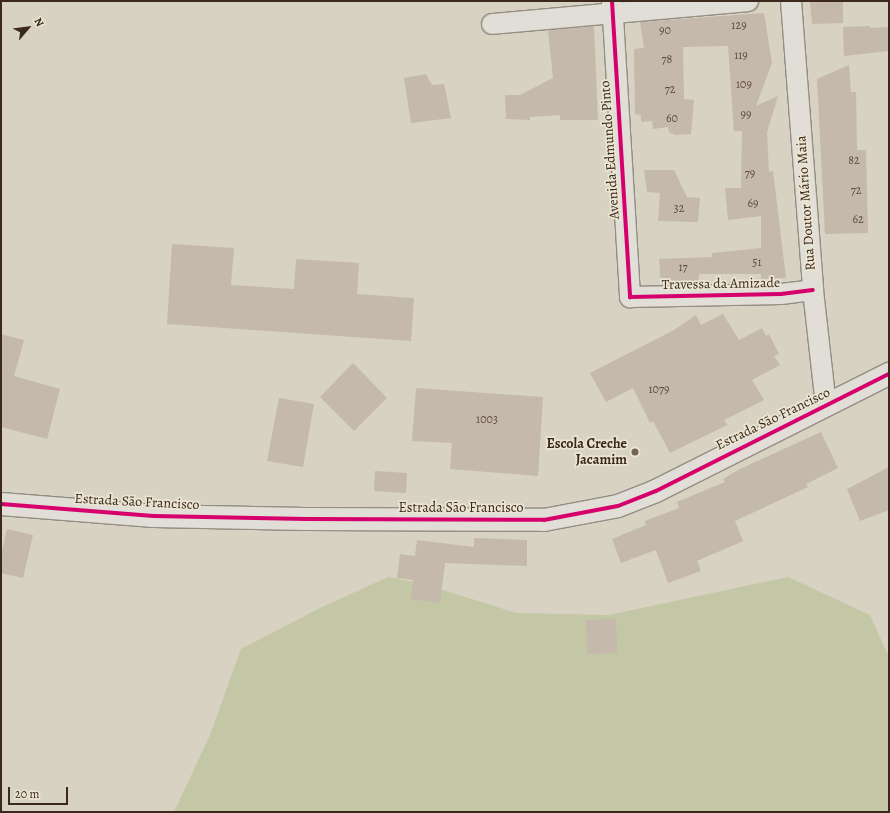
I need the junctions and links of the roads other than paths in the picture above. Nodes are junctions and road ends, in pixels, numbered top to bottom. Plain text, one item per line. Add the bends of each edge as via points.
1 (748, 1) edge
2 (791, 1) edge
3 (612, 8) edge
4 (492, 24) dead end
5 (813, 290) junction
6 (630, 297) joint
7 (889, 374) edge
8 (826, 405) junction
9 (1, 504) edge

1 - 3 street
2 - 5 street, Rua Doutor Mário Maia
3 - 4 street
3 - 6 street, Avenida Edmundo Pinto
5 - 6 street, Travessa da Amizade via 781,294
5 - 8 street, Rua Doutor Mário Maia
7 - 8 street, Estrada São Francisco
8 - 9 street, Estrada São Francisco via 656,491 618,506 544,520 154,516

